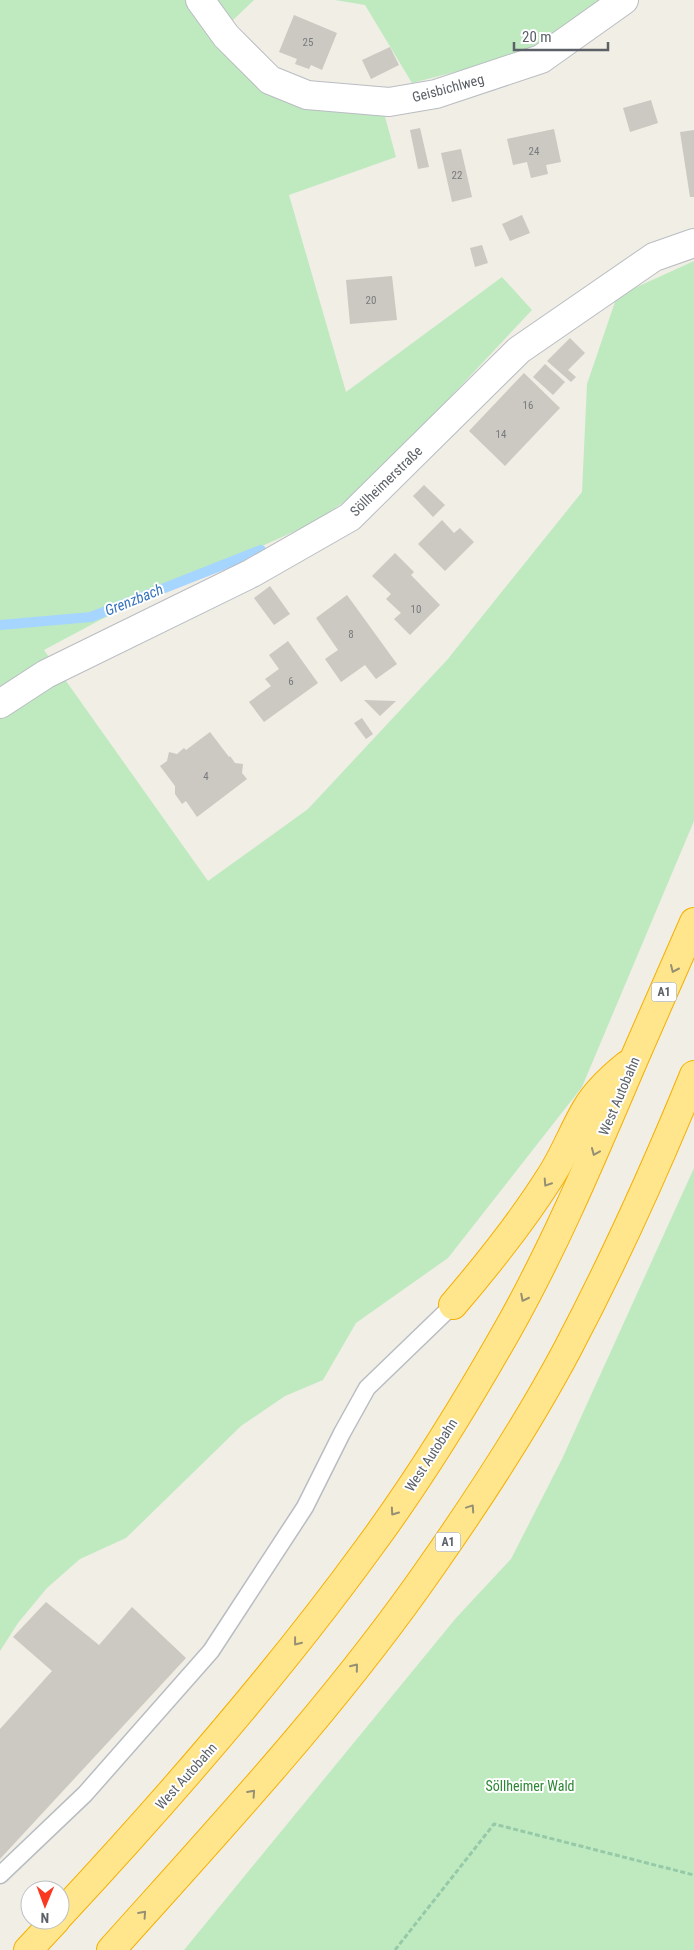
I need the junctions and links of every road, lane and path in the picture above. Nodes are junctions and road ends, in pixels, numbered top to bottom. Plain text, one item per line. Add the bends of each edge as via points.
1 (200, 0) edge
2 (624, 0) edge
3 (694, 243) edge
4 (0, 704) edge
5 (694, 923) edge
6 (634, 1059) junction
7 (694, 1075) edge
8 (453, 1305) joint
9 (0, 1875) edge
10 (694, 1875) edge
11 (70, 1904) edge
12 (47, 1930) edge
13 (28, 1950) edge
14 (111, 1950) edge
15 (395, 1950) edge

1 - 2 street, Geisbichlweg via 226,36 270,80 307,95 389,102 436,94 541,59
3 - 4 street, Söllheimerstraße via 654,257 519,350 350,517 252,573 46,674
5 -> 6 highway, West Autobahn / A1
6 -> 8 highway via 609,1080 586,1108 552,1175 526,1215
6 -> 11 highway, West Autobahn / A1 via 584,1179 509,1328 415,1481 368,1549 258,1692
14 -> 7 highway, A1 via 283,1757 384,1631 479,1496 524,1426 566,1351 645,1189
8 - 9 lane via 367,1388 305,1507 211,1651 85,1794
10 - 15 path via 494,1824
12 - 13 highway

